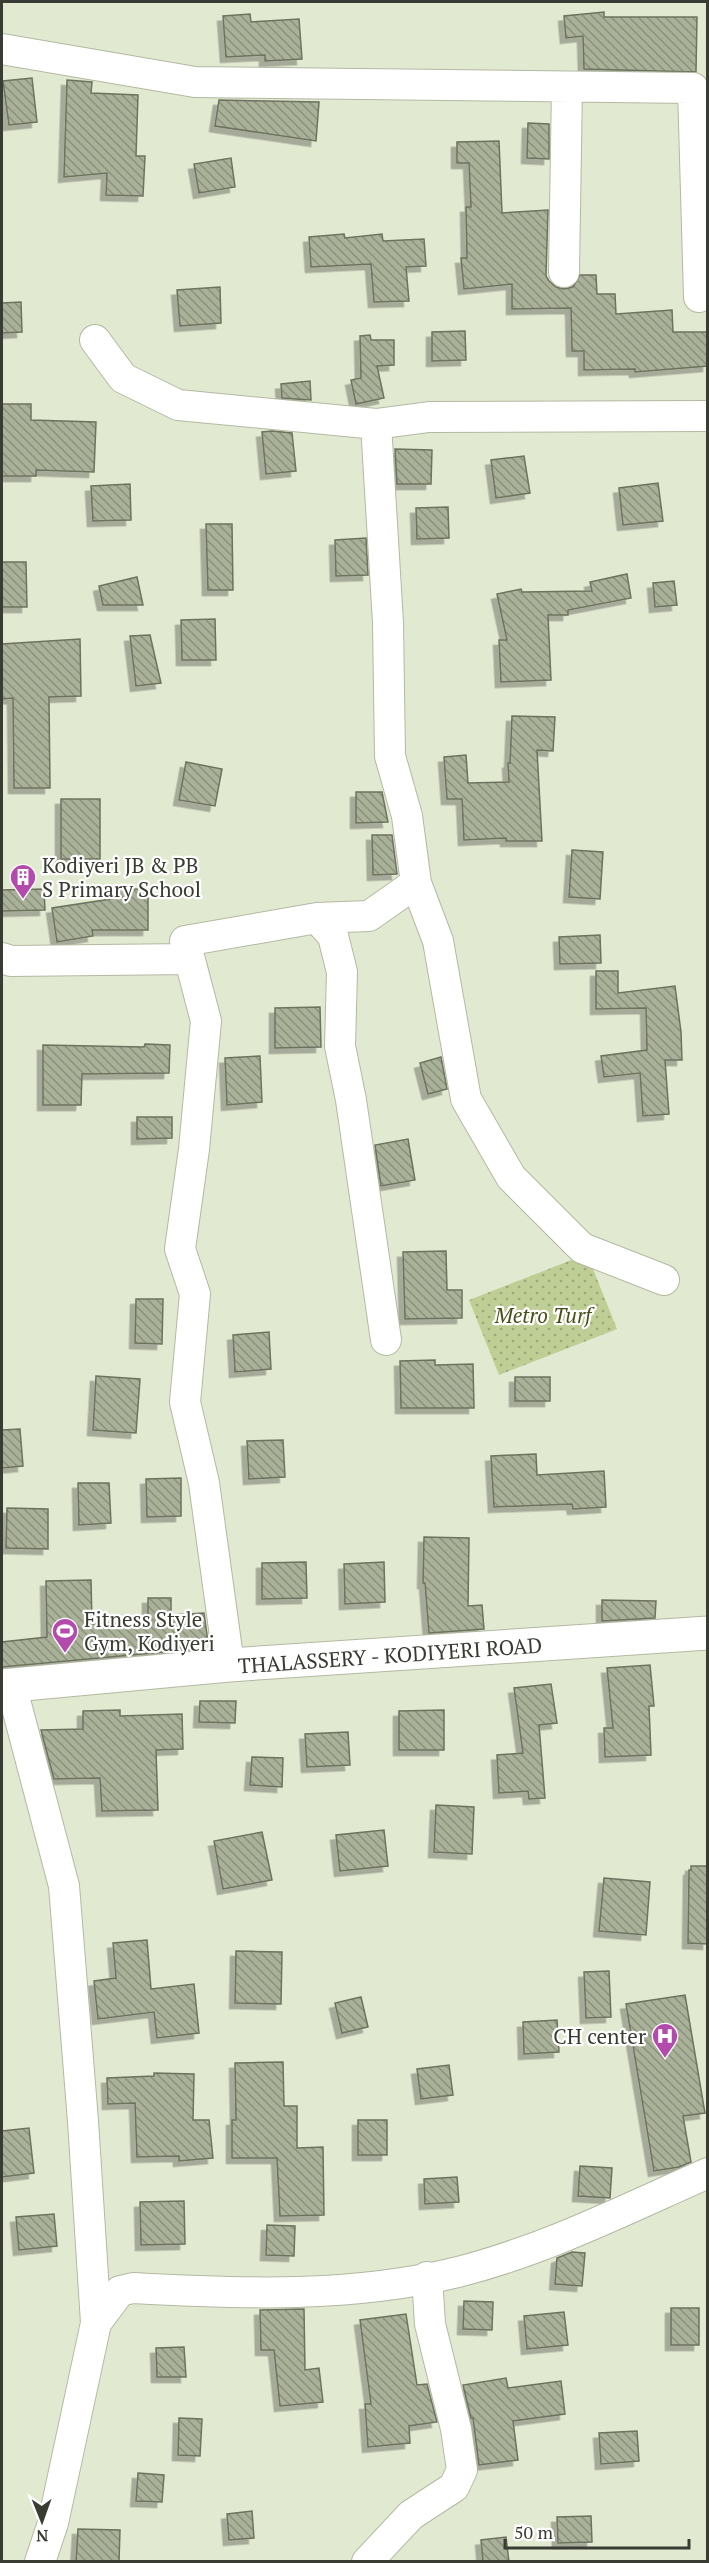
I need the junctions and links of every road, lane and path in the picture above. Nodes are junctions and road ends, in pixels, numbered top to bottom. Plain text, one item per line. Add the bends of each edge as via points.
1 (2, 49) edge
2 (567, 87) junction
3 (564, 272) dead end
4 (699, 297) dead end
5 (95, 340) dead end
6 (708, 416) edge
7 (376, 424) junction
8 (416, 883) junction
9 (317, 918) junction
10 (2, 958) edge
11 (189, 959) junction
12 (664, 1280) dead end
13 (386, 1340) dead end
14 (708, 1633) edge
15 (229, 1665) junction
16 (6, 1685) edge
17 (708, 2173) edge
18 (426, 2277) junction
19 (96, 2323) junction
20 (40, 2562) edge
21 (367, 2562) edge

1 - 2 street via 195,82
2 - 3 street
2 - 4 street via 693,88
5 - 7 street via 123,378 178,405
6 - 7 street via 441,417
7 - 8 street via 388,623 390,756 407,816
8 - 9 street via 369,916
8 - 12 street via 438,941 466,1099 511,1177 582,1248
9 - 11 street via 185,941
9 - 13 street via 333,936 342,972 340,1046
10 - 11 street
11 - 15 street via 206,1021 180,1249 195,1294 185,1402 204,1483
14 - 15 main road, THALASSERY - KODIYERI ROAD
15 - 16 main road, THALASSERY - KODIYERI ROAD
16 - 19 street via 64,1886
17 - 18 street via 539,2246 458,2272
18 - 19 street via 369,2287 241,2294 133,2288 120,2291
18 - 21 street via 430,2324 462,2470 453,2487 411,2515
19 - 20 street via 53,2523

